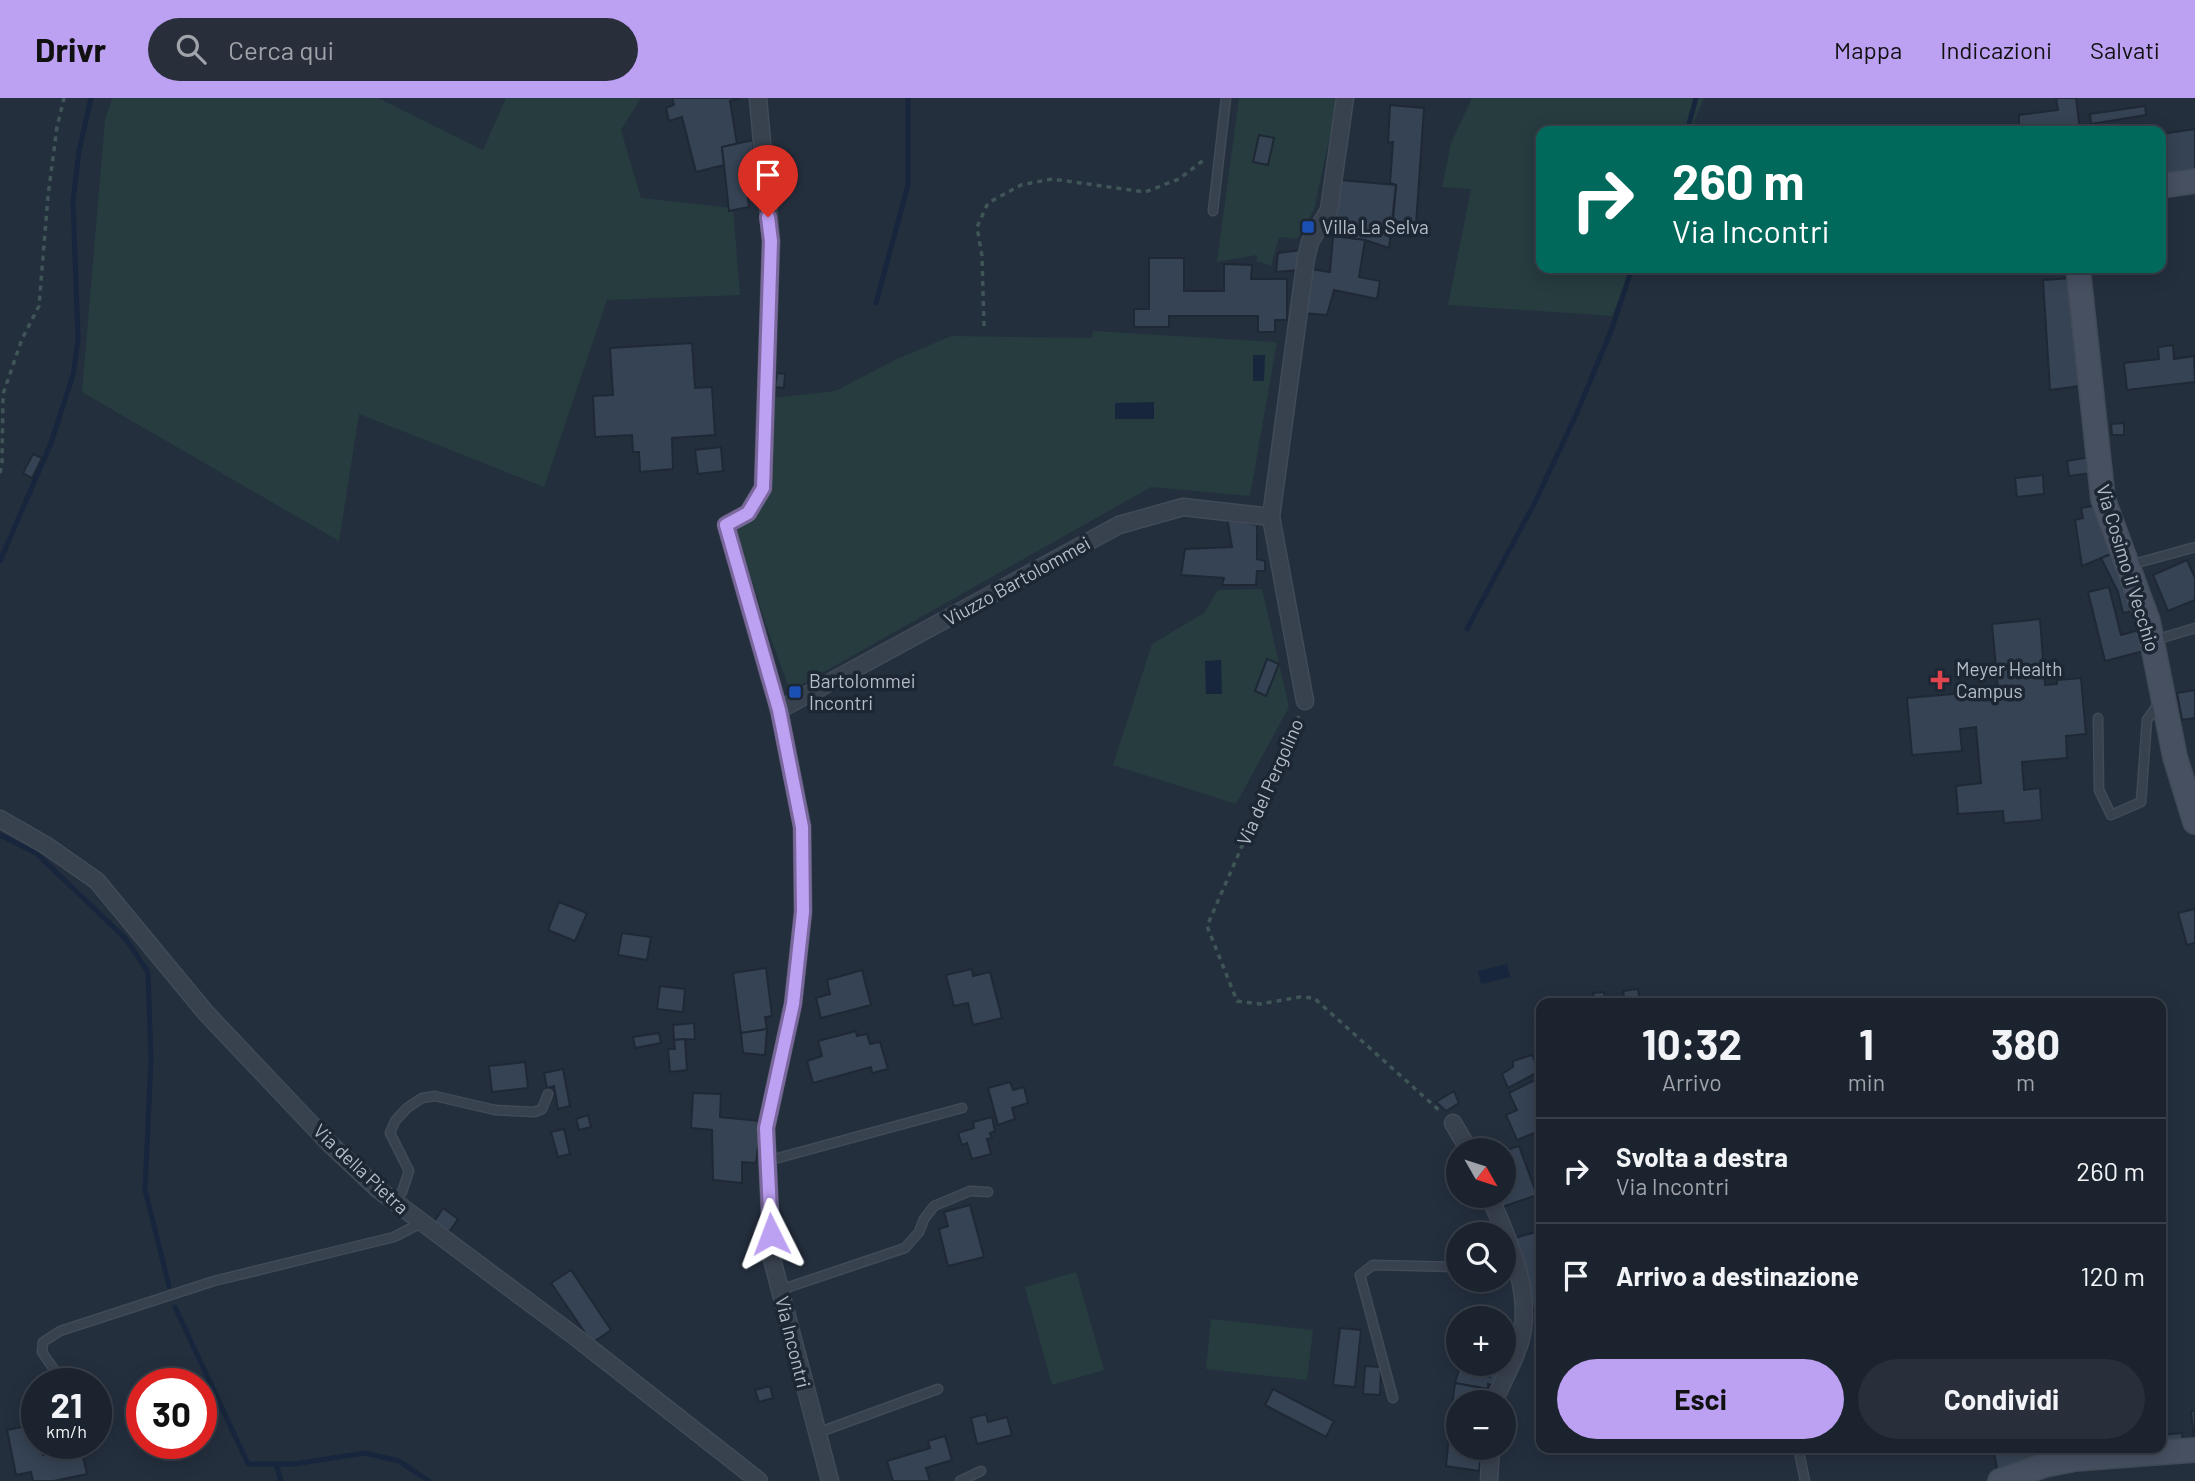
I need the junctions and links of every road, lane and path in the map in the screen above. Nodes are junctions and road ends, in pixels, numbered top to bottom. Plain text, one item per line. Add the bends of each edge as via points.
1 (64, 98) edge
2 (758, 98) edge
3 (1226, 98) edge
4 (1345, 98) edge
5 (1220, 146) junction
6 (2195, 181) edge
7 (2166, 185) edge
8 (1213, 211) dead end
9 (2079, 273) edge
10 (984, 326) dead end
11 (0, 473) edge
12 (1271, 517) junction
13 (2195, 547) edge
14 (2127, 565) junction
15 (2195, 628) edge
16 (2152, 640) junction
17 (2163, 697) junction
18 (1306, 701) joint
19 (779, 710) junction
20 (2098, 718) dead end
21 (0, 820) edge
22 (2195, 822) edge
23 (548, 1094) dead end
24 (962, 1108) dead end
25 (1453, 1123) joint
26 (1462, 1138) edge
27 (767, 1161) junction
28 (988, 1192) dead end
29 (393, 1201) junction
30 (421, 1223) junction
31 (1446, 1267) edge
32 (1516, 1278) edge
33 (780, 1290) junction
34 (53, 1368) edge
35 (937, 1389) dead end
36 (1499, 1390) edge
37 (1393, 1398) dead end
38 (817, 1433) junction
39 (2195, 1450) edge
40 (2166, 1452) edge
41 (1799, 1453) edge
42 (2155, 1453) edge
43 (1490, 1460) edge
44 (981, 1471) dead end
45 (759, 1481) edge
46 (830, 1481) edge
47 (960, 1481) edge
48 (1489, 1481) edge
49 (1805, 1481) edge
50 (2000, 1481) edge

1 - 11 path via 48,196 39,306 3,394
2 - 19 street, Via Incontri via 771,241 763,488 748,513 726,525
3 - 5 lane
4 - 12 street, Via del Pergolino via 1329,210 1306,258
5 - 8 lane
5 - 10 path via 1179,179 1145,192 1052,179 1021,185 988,203 977,227
6 - 7 street
9 - 14 street, Via Cosimo il Vecchio via 2103,499
12 - 18 street, Via del Pergolino
12 - 19 street, Viuzzo Bartolommei via 1183,508 1119,525
13 - 14 lane
14 - 16 street, Via Cosimo il Vecchio
15 - 16 lane
16 - 17 street, Via Cosimo il Vecchio
17 - 20 lane via 2147,720 2141,802 2111,815 2099,790
17 - 22 street, Via Cosimo il Vecchio
18 - 25 path, Via del Pergolino via 1207,926 1237,1001 1260,1004 1314,998
19 - 27 street, Via Incontri via 802,827 803,912 793,1004 766,1128
21 - 29 street, Via della Pietra via 97,881 206,1013 330,1144
23 - 29 lane via 542,1109 534,1112 495,1110 435,1096 407,1108 390,1133 409,1171 402,1192
24 - 27 lane
25 - 26 street
27 - 33 street, Via Incontri via 772,1259
28 - 33 lane via 970,1191 934,1206 905,1248
29 - 30 street, Via della Pietra
30 - 34 lane via 394,1237 214,1281 60,1331 43,1342 42,1352
30 - 45 street, Via della Pietra
31 - 37 lane via 1373,1265 1360,1275
32 - 36 street via 1522,1288 1520,1341
33 - 38 street, Via Incontri
35 - 38 lane
38 - 46 street, Via Incontri
39 - 40 street
41 - 49 lane
42 - 50 street via 2075,1459
43 - 48 street
44 - 47 lane

